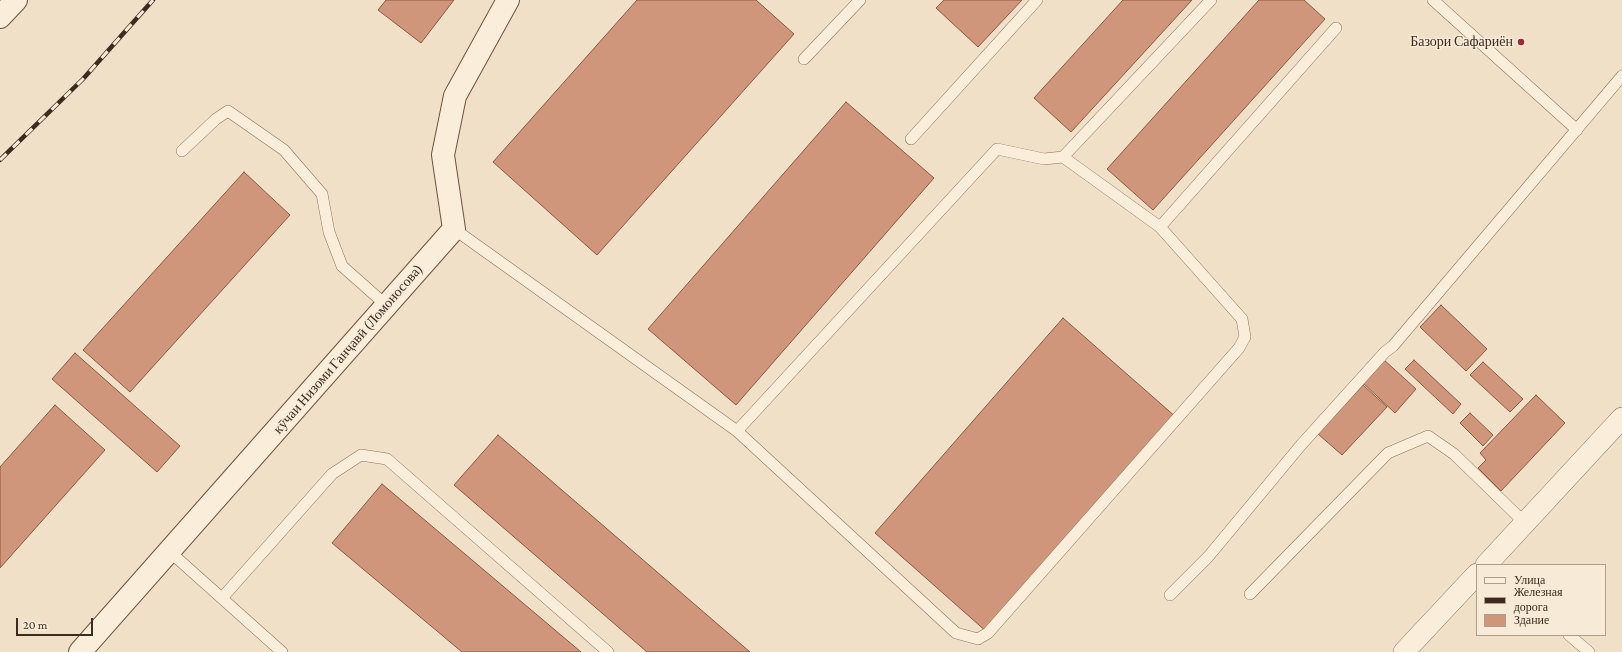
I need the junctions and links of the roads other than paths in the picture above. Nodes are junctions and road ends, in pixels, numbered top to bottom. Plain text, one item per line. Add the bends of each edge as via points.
1 (16, 0) edge
2 (508, 0) edge
3 (860, 0) edge
4 (1038, 0) edge
5 (1211, 0) edge
6 (1432, 0) edge
7 (0, 17) edge
8 (1336, 28) dead end
9 (804, 59) dead end
10 (1622, 76) edge
11 (1577, 130) junction
12 (911, 139) dead end
13 (182, 151) dead end
14 (1063, 158) junction
15 (1160, 227) junction
16 (454, 229) junction
17 (386, 305) junction
18 (1622, 418) edge
19 (737, 431) junction
20 (1525, 523) junction
21 (169, 551) junction
22 (1487, 564) edge
23 (1476, 575) edge
24 (1250, 594) dead end
25 (1170, 595) dead end
26 (222, 598) junction
27 (1570, 636) edge
28 (80, 652) edge
29 (282, 652) edge
30 (608, 652) edge
31 (1404, 652) edge
32 (1589, 652) edge

1 - 7 street
2 - 16 street via 455,96 443,155
3 - 9 lane
4 - 12 lane
5 - 14 lane
6 - 11 lane
8 - 15 lane
10 - 11 lane
11 - 25 lane via 1393,346 1301,445 1208,557
13 - 17 lane via 216,118 228,111 284,150 322,194 329,232 342,266
14 - 15 lane
14 - 19 lane via 1044,159 997,148
15 - 19 lane via 1242,319 1245,337 1239,348 994,627 978,639 956,633
16 - 17 street, кӯчаи Низоми Ганҷавӣ (Ломоносова)
16 - 19 lane
17 - 21 street, кӯчаи Низоми Ганҷавӣ (Ломоносова)
18 - 20 street
20 - 22 street
20 - 24 lane via 1454,454 1428,436 1388,453
21 - 26 lane
21 - 28 street, кӯчаи Низоми Ганҷавӣ (Ломоносова)
23 - 31 street
26 - 29 lane
26 - 30 lane via 332,474 361,455 387,459
27 - 32 lane

